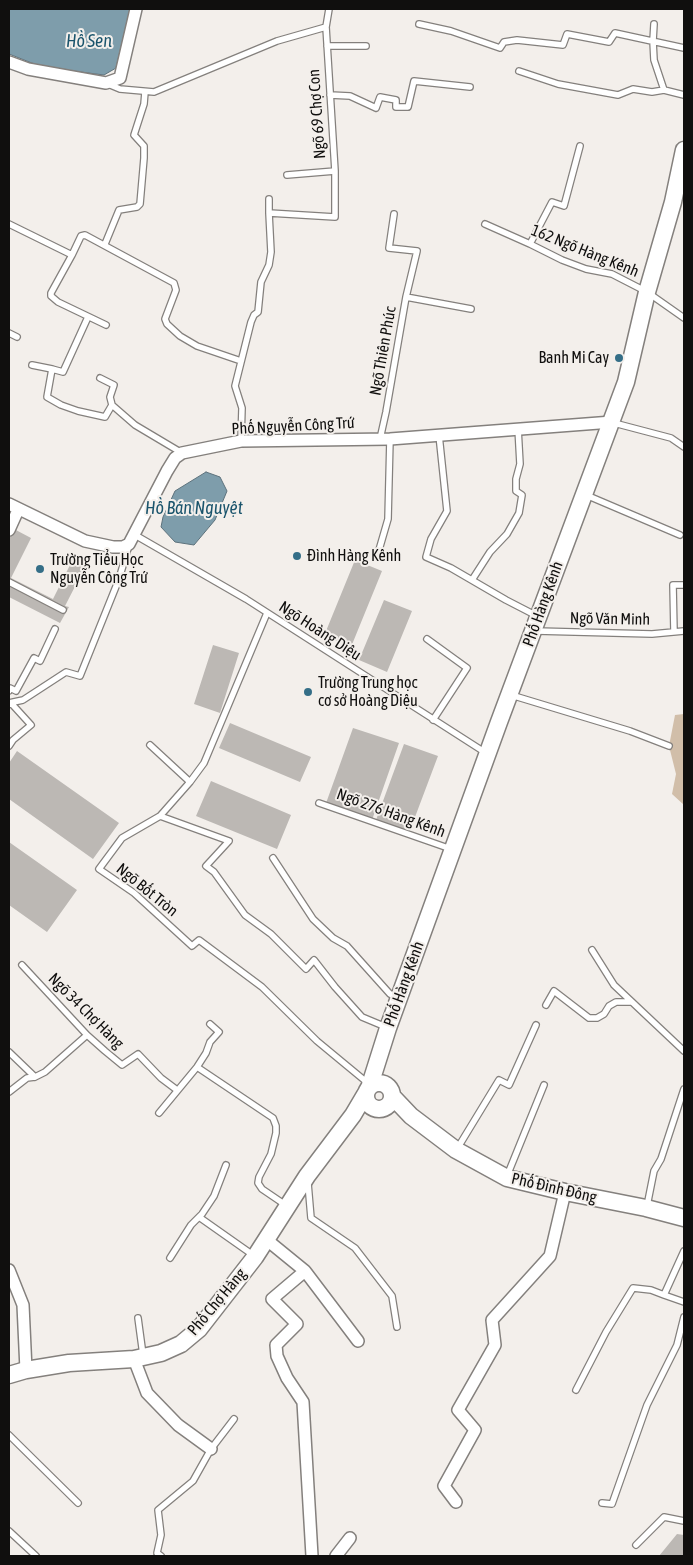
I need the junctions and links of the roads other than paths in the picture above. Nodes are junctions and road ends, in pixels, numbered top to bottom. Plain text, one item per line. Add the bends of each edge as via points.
1 (136, 9) edge
2 (329, 9) edge
3 (419, 24) dead end
4 (654, 24) dead end
5 (326, 27) junction
6 (653, 41) junction
7 (327, 46) junction
8 (366, 46) dead end
9 (684, 48) edge
10 (9, 62) edge
11 (519, 71) dead end
12 (106, 83) junction
13 (470, 87) dead end
14 (664, 90) junction
15 (145, 92) junction
16 (330, 95) junction
17 (684, 95) edge
18 (580, 146) dead end
19 (684, 150) edge
20 (335, 171) junction
21 (287, 175) dead end
22 (681, 179) edge
23 (269, 199) dead end
24 (269, 213) junction
25 (394, 214) dead end
26 (9, 224) edge
27 (485, 224) dead end
28 (105, 244) junction
29 (530, 244) junction
30 (72, 255) junction
31 (647, 292) junction
32 (406, 297) junction
33 (471, 309) dead end
34 (88, 317) junction
35 (684, 318) edge
36 (106, 325) dead end
37 (9, 333) edge
38 (17, 337) dead end
39 (241, 361) junction
40 (32, 365) dead end
41 (52, 369) junction
42 (100, 378) dead end
43 (112, 404) junction
44 (612, 422) junction
45 (518, 428) junction
46 (439, 435) junction
47 (385, 439) junction
48 (242, 442) junction
49 (684, 447) edge
50 (182, 453) junction
51 (584, 494) junction
52 (14, 507) edge
53 (9, 530) edge
54 (680, 535) dead end
55 (132, 539) junction
56 (378, 550) dead end
57 (472, 580) junction
58 (9, 582) edge
59 (684, 585) edge
60 (63, 610) dead end
61 (267, 613) junction
62 (536, 624) junction
63 (55, 628) dead end
64 (684, 631) edge
65 (674, 632) junction
66 (426, 639) dead end
67 (9, 691) edge
68 (509, 695) junction
69 (10, 704) edge
70 (433, 720) junction
71 (150, 745) dead end
72 (9, 746) edge
73 (669, 746) dead end
74 (488, 754) junction
75 (190, 782) junction
76 (319, 802) dead end
77 (160, 816) junction
78 (453, 850) junction
79 (273, 858) dead end
80 (592, 950) dead end
81 (22, 965) dead end
82 (400, 997) junction
83 (632, 1002) junction
84 (546, 1005) dead end
85 (210, 1024) dead end
86 (536, 1025) dead end
87 (388, 1028) junction
88 (87, 1035) junction
89 (684, 1051) edge
90 (9, 1052) edge
91 (198, 1067) junction
92 (35, 1078) junction
93 (544, 1084) dead end
94 (684, 1089) edge
95 (177, 1090) junction
96 (9, 1092) edge
97 (378, 1095) junction
98 (159, 1113) dead end
99 (456, 1150) junction
100 (226, 1164) dead end
101 (307, 1176) junction
102 (507, 1178) junction
103 (565, 1192) junction
104 (287, 1206) junction
105 (646, 1208) junction
106 (199, 1217) junction
107 (684, 1218) edge
108 (267, 1240) junction
109 (684, 1251) edge
110 (255, 1257) junction
111 (170, 1258) dead end
112 (9, 1270) edge
113 (304, 1271) junction
114 (664, 1295) junction
115 (684, 1302) edge
116 (684, 1317) edge
117 (138, 1318) dead end
118 (397, 1327) dead end
119 (358, 1342) dead end
120 (138, 1358) junction
121 (26, 1370) junction
122 (9, 1375) edge
123 (576, 1390) dead end
124 (234, 1419) dead end
125 (9, 1435) edge
126 (211, 1449) junction
127 (456, 1502) dead end
128 (78, 1503) dead end
129 (602, 1503) dead end
130 (684, 1521) edge
131 (9, 1531) edge
132 (350, 1538) dead end
133 (636, 1545) dead end
134 (36, 1556) edge
135 (161, 1556) edge
136 (312, 1556) edge
137 (336, 1556) edge

1 - 12 street via 120,78
2 - 5 lane, Ngõ 69 Chợ Con
3 - 6 lane via 500,48 504,42 516,40 562,45 567,34 610,42 615,33
4 - 6 lane
5 - 7 lane, Ngõ 69 Chợ Con
5 - 15 lane via 277,41 154,92
6 - 9 lane
6 - 14 lane via 654,60
7 - 8 lane
7 - 16 lane, Ngõ 69 Chợ Con
10 - 12 street via 28,69
11 - 14 lane via 558,84 618,95 633,88 652,92
12 - 15 lane via 120,89
13 - 16 lane via 414,81 408,107 396,107 396,100 380,97 376,108 350,96
14 - 17 lane
15 - 28 lane via 134,135 144,146 140,204 118,210
16 - 20 lane, Ngõ 69 Chợ Con
18 - 29 lane via 564,206 552,202
19 - 22 street, Phố Hàng Kênh
20 - 21 lane
20 - 24 lane, Ngõ 69 Chợ Con via 335,217
22 - 31 street, Phố Hàng Kênh
23 - 24 lane
24 - 39 lane via 269,264 261,282 258,312 251,322
25 - 32 lane, Ngõ Thiên Phúc via 389,248 417,251
26 - 30 lane
27 - 29 lane, 162 Ngõ Hàng Kênh
28 - 30 lane via 85,234
28 - 39 lane via 174,283 176,290 165,318 180,336 197,346
29 - 31 lane, 162 Ngõ Hàng Kênh via 586,269 612,274
30 - 34 lane via 51,296
31 - 35 lane, 162 Ngõ Hàng Kênh
31 - 44 street, Phố Hàng Kênh via 626,382
32 - 33 lane, Ngõ Thiên Phúc
32 - 47 lane, Ngõ Thiên Phúc via 386,412
34 - 36 lane
34 - 41 lane via 64,372
37 - 38 lane
39 - 48 lane via 235,386 242,408
40 - 41 lane
41 - 43 lane via 46,397 61,406 106,417
42 - 43 lane via 114,385 110,397
43 - 50 lane via 135,426
44 - 45 street, Phố Nguyễn Công Trứ
44 - 49 lane via 671,438
44 - 51 street, Phố Hàng Kênh
45 - 46 street, Phố Nguyễn Công Trứ
45 - 57 lane via 520,464 516,491 522,495 519,513
46 - 47 street, Phố Nguyễn Công Trứ
46 - 57 lane via 446,511 431,539 426,557
47 - 48 street, Phố Nguyễn Công Trứ
47 - 56 lane, Ngõ Thiên Phúc via 388,519
48 - 50 street, Phố Nguyễn Công Trứ
50 - 55 street via 167,471
51 - 54 lane
51 - 62 street, Phố Hàng Kênh
52 - 53 street
52 - 55 street via 85,541 123,547
55 - 61 lane, Ngõ Hoàng Diệu
55 - 69 lane via 80,676 66,672 23,700
57 - 62 lane via 506,600
58 - 60 lane
59 - 65 lane via 673,585
61 - 70 lane, Ngõ Hoàng Diệu
61 - 75 lane, Ngõ Bốt Tròn via 204,763
62 - 65 lane, Ngõ Văn Minh via 652,634
62 - 68 street, Phố Hàng Kênh
63 - 67 lane via 40,660 34,658 16,691 10,688
64 - 65 lane, Ngõ Văn Minh
66 - 70 lane via 467,668
68 - 73 lane
68 - 74 street, Phố Hàng Kênh
69 - 72 lane via 31,725
70 - 74 lane, Ngõ Hoàng Diệu
71 - 75 lane
74 - 78 street, Phố Hàng Kênh
75 - 77 lane, Ngõ Bốt Tròn
76 - 78 lane, Ngõ 276 Hàng Kênh
77 - 87 lane via 228,841 206,866 214,872 245,915 271,934 306,969 314,960 362,1017
77 - 97 lane, Ngõ Bốt Tròn via 122,838 98,870 134,893 192,946 199,940 262,987 317,1042
78 - 82 street, Phố Hàng Kênh
79 - 82 lane via 313,919 347,946 390,994
80 - 83 lane via 614,985
81 - 88 lane, Ngõ 34 Chợ Hàng
82 - 87 street, Phố Hàng Kênh
83 - 84 lane via 616,1002 597,1018 589,1018 554,992
83 - 89 lane
85 - 91 lane via 219,1032 210,1042
86 - 99 lane via 509,1085 499,1080
87 - 97 street, Phố Hàng Kênh via 380,1052
88 - 92 lane
88 - 95 lane, Ngõ 34 Chợ Hàng via 122,1065 138,1054
90 - 92 lane
91 - 95 lane
91 - 104 lane via 273,1118 276,1132 271,1154 258,1183
92 - 96 lane via 27,1078
93 - 102 lane
94 - 105 lane via 654,1171
95 - 98 lane
97 - 99 street, Phố Đình Đông
97 - 101 street, Phố Chợ Hàng via 352,1115
99 - 102 street, Phố Đình Đông
100 - 106 lane via 214,1196
101 - 104 street, Phố Chợ Hàng
101 - 118 lane via 311,1218 355,1248 392,1296
102 - 103 street, Phố Đình Đông
103 - 105 street, Phố Đình Đông
103 - 127 street via 550,1256 492,1320 495,1345 458,1410 475,1430 444,1486
104 - 108 street, Phố Chợ Hàng
105 - 107 street, Phố Đình Đông
106 - 110 lane
106 - 111 lane
108 - 110 street, Phố Chợ Hàng
108 - 113 street
109 - 114 lane
110 - 120 street, Phố Chợ Hàng via 199,1328 180,1344 161,1353
112 - 121 street via 23,1305
113 - 119 street
113 - 136 street via 272,1299 297,1324 276,1345 277,1356 287,1378 303,1402
114 - 115 lane
114 - 123 lane via 633,1288
116 - 129 lane via 677,1345 648,1405 612,1504
117 - 120 lane
120 - 121 street, Phố Chợ Hàng
120 - 126 street via 147,1393 178,1425
121 - 122 street, Phố Chợ Hàng
124 - 126 lane
125 - 128 lane
126 - 135 lane via 193,1481 158,1510 161,1535 157,1553
130 - 133 lane via 664,1517
131 - 134 lane
132 - 137 street

